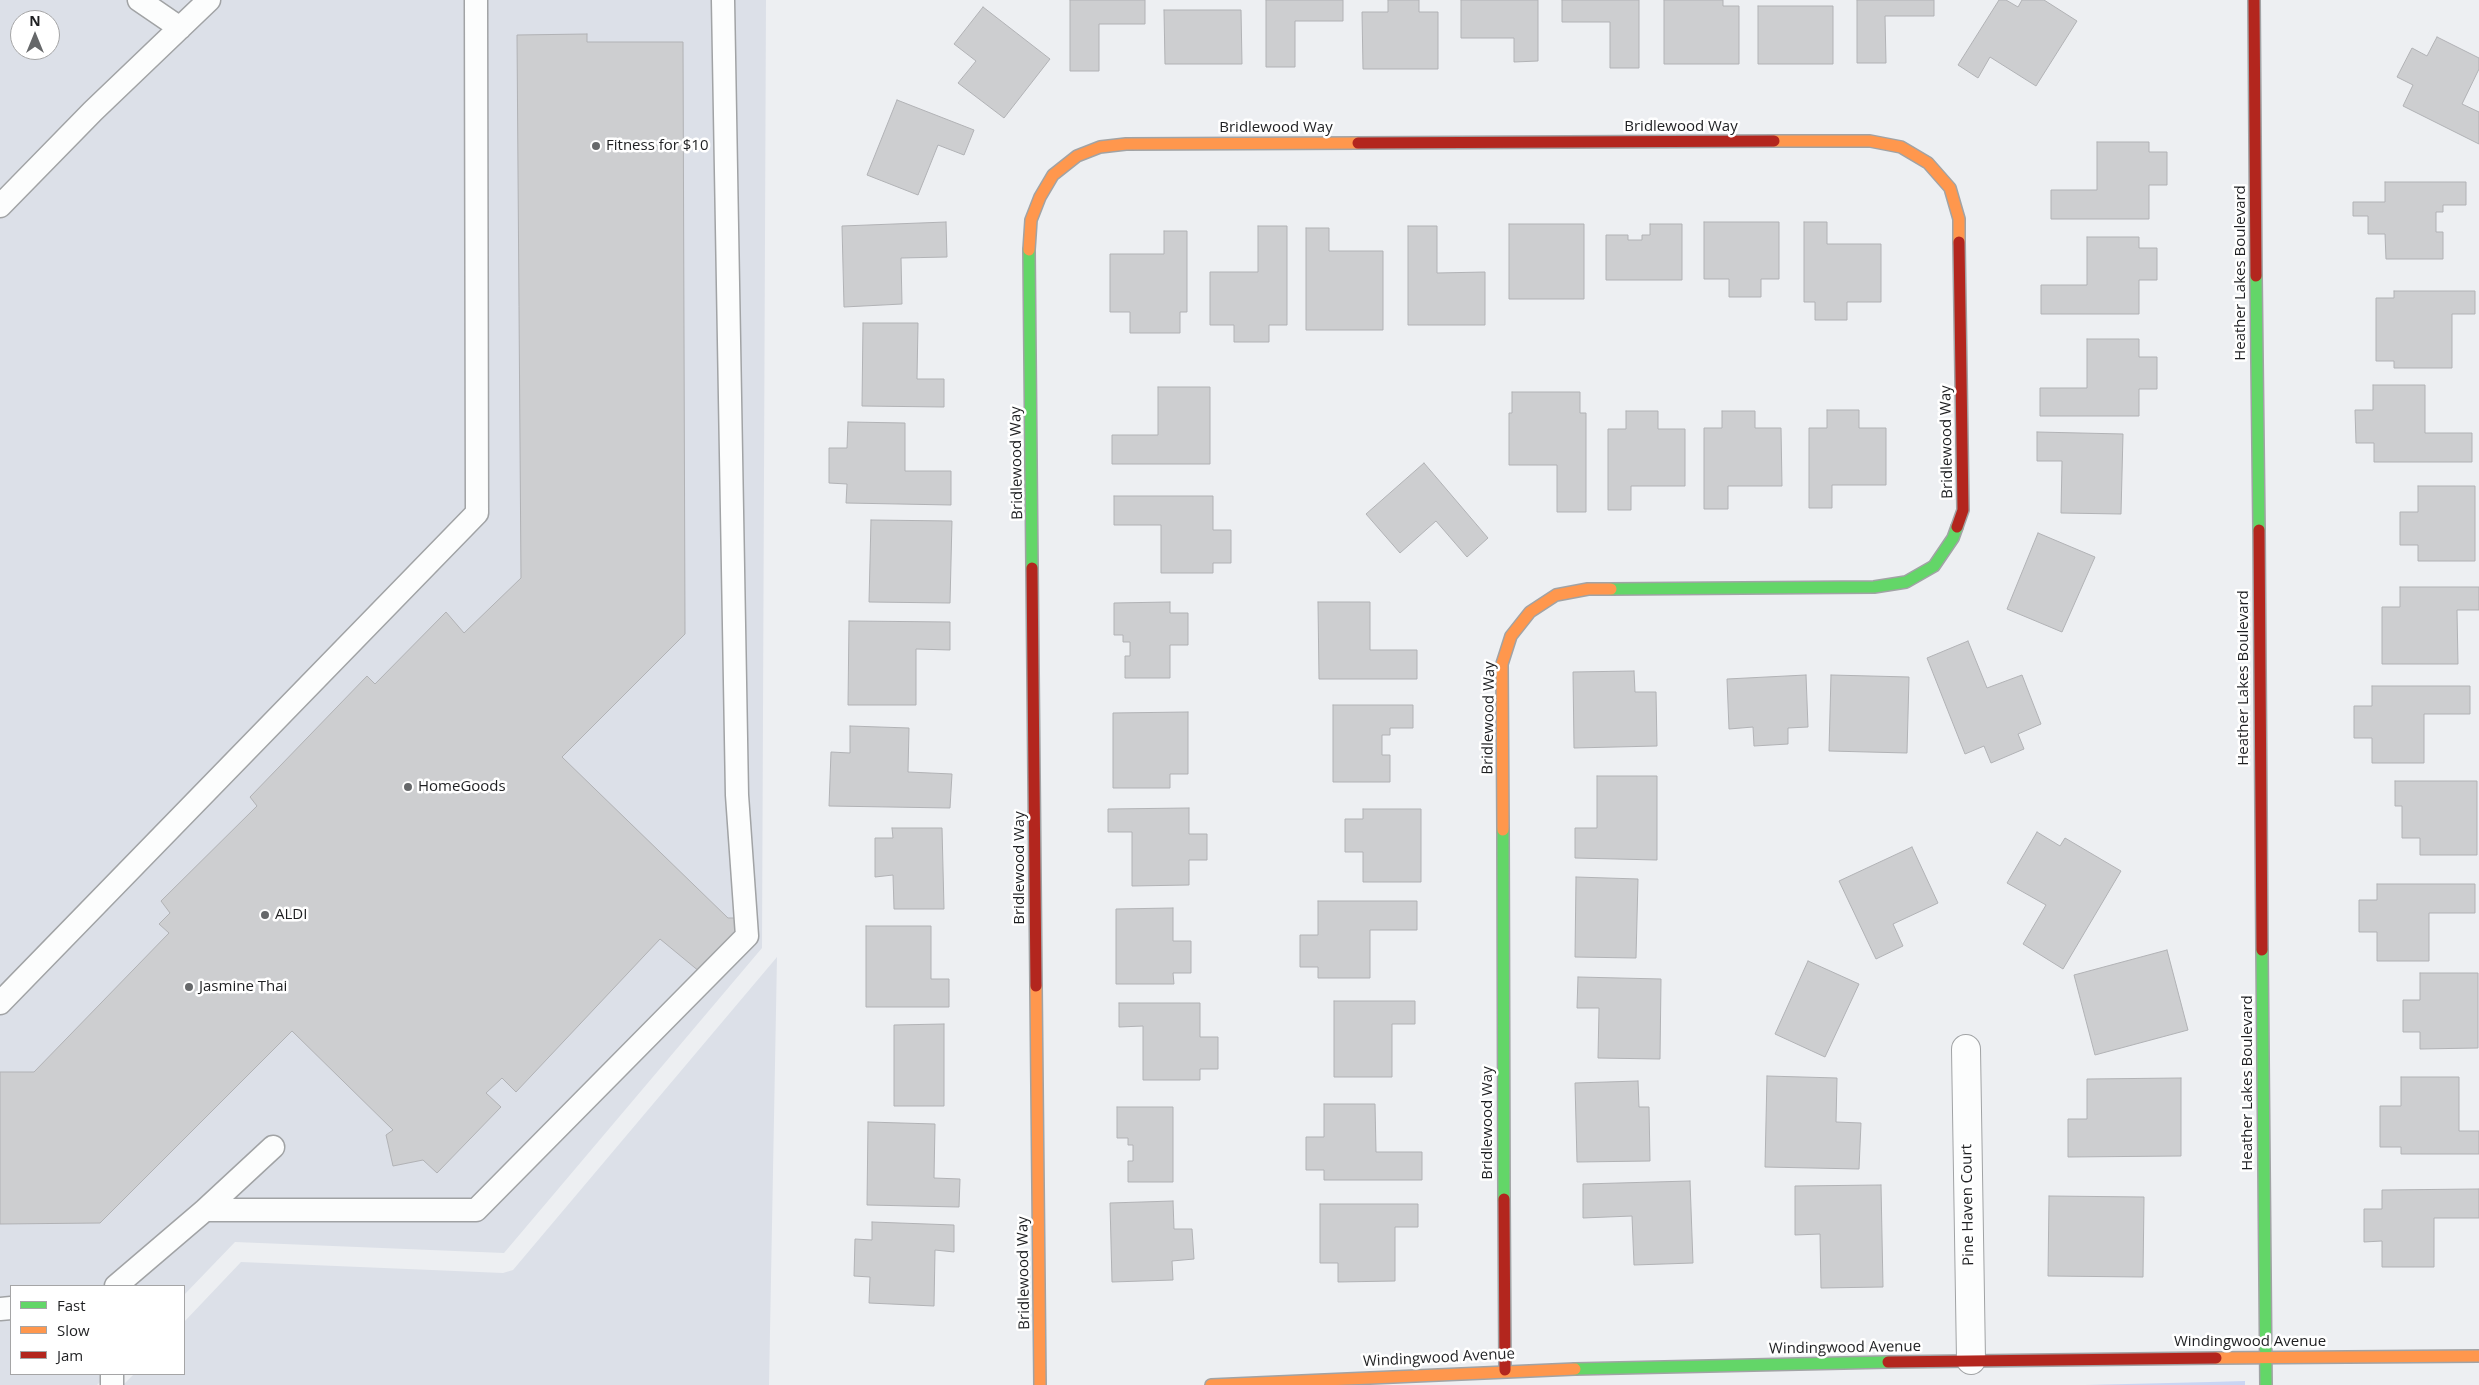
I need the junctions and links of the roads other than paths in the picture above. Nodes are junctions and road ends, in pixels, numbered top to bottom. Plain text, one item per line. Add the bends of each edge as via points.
1 (139, 0) edge
2 (209, 0) edge
3 (476, 0) edge
4 (723, 0) edge
5 (2254, 0) edge
6 (180, 28) junction
7 (0, 206) edge
8 (0, 1003) edge
9 (1966, 1049) dead end
10 (273, 1147) dead end
11 (205, 1210) junction
12 (117, 1285) edge
13 (2265, 1356) junction
14 (2479, 1356) edge
15 (1971, 1360) junction
16 (1504, 1370) junction
17 (1040, 1385) edge
18 (1211, 1385) edge
19 (2266, 1385) edge

1 - 6 lane
2 - 6 lane
3 - 8 lane via 477,513
4 - 11 lane via 737,786 747,936 476,1210
5 - 13 street, Heather Lakes Boulevard
6 - 7 lane
9 - 15 street, Pine Haven Court
10 - 11 lane
11 - 12 lane
13 - 14 street, Windingwood Avenue
13 - 15 street, Windingwood Avenue
13 - 19 street, Heather Lakes Boulevard
15 - 16 street, Windingwood Avenue
16 - 17 street, Bridlewood Way via 1502,664 1512,636 1530,612 1556,595 1588,589 1874,587 1906,582 1934,566 1953,538 1962,510 1959,219 1950,188 1928,163 1901,147 1870,141 1126,144 1100,147 1077,156 1054,175 1034,212 1029,244
16 - 18 street, Windingwood Avenue

